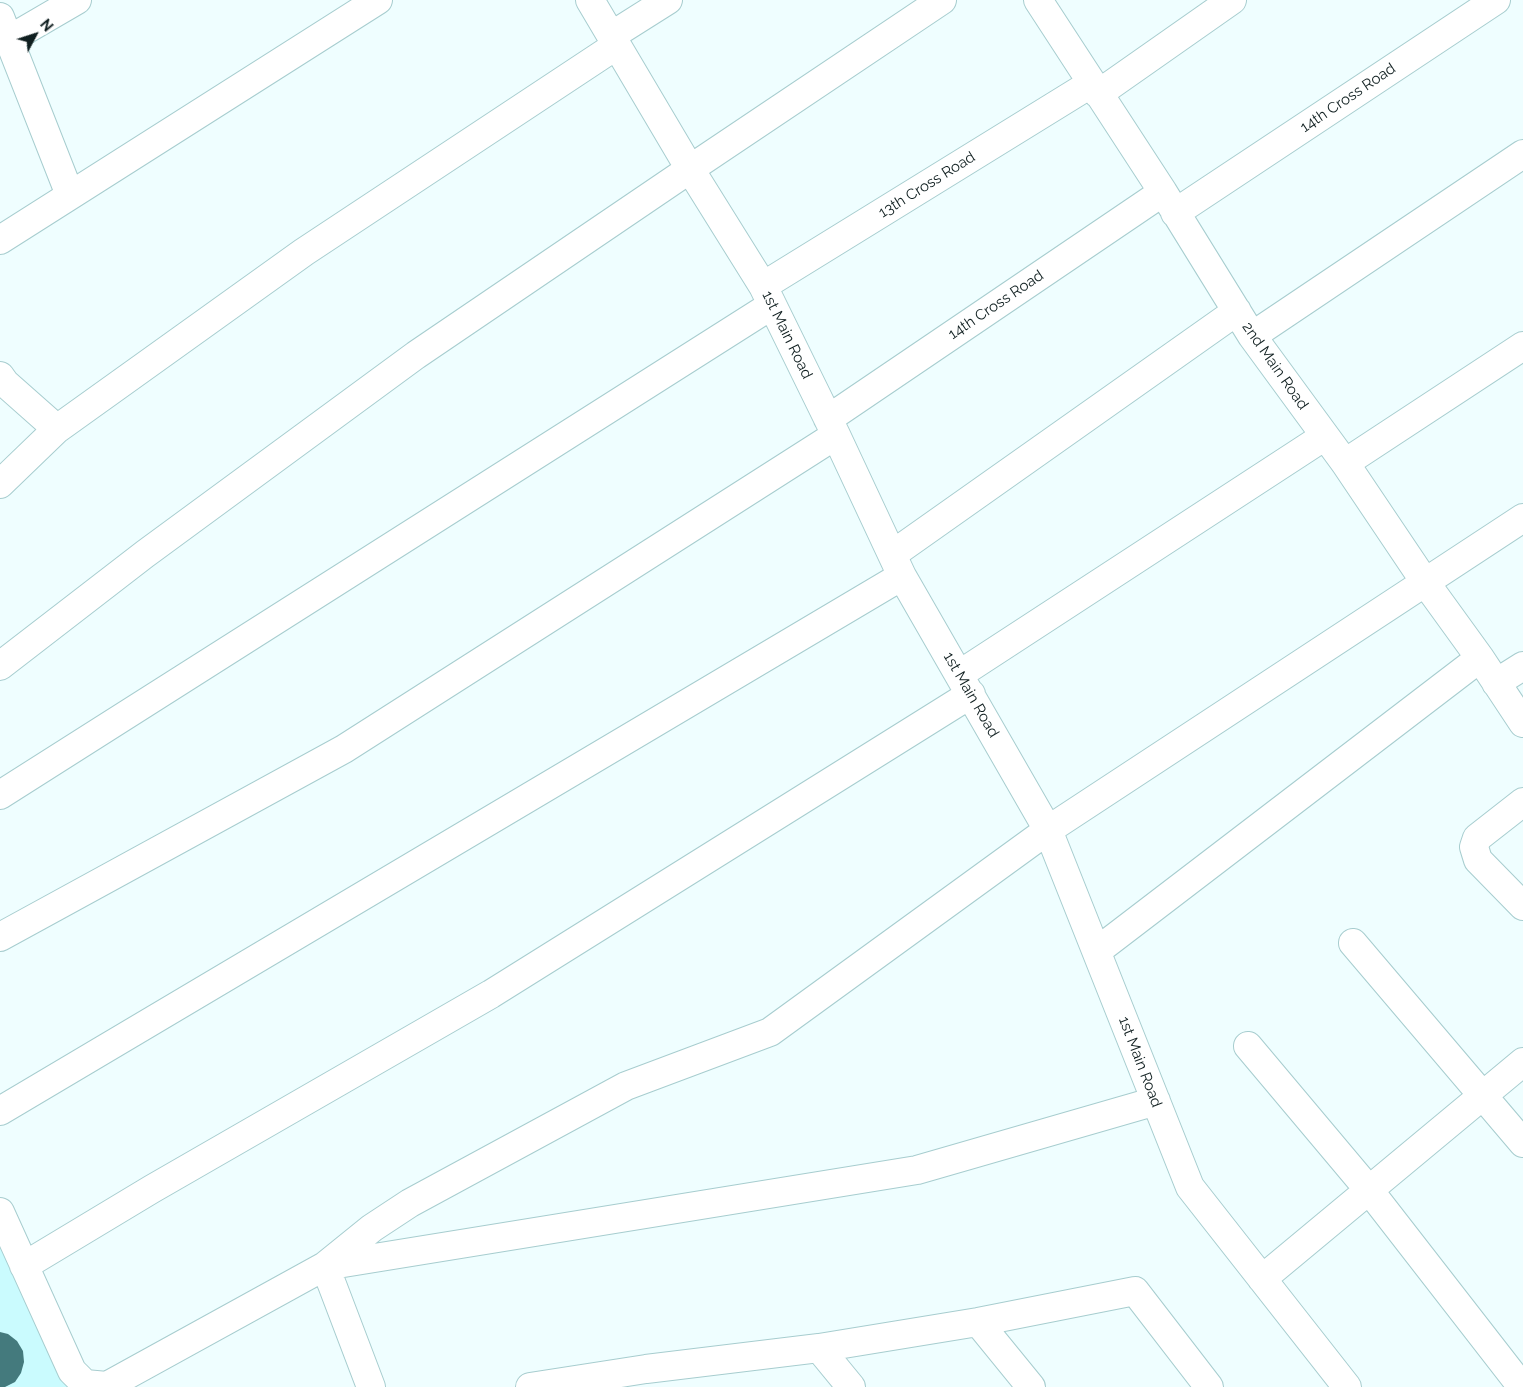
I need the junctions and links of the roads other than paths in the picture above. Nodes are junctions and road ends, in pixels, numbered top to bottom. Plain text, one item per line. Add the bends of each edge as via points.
1 (77, 0) edge
2 (378, 0) edge
3 (590, 0) edge
4 (668, 0) edge
5 (942, 0) edge
6 (1038, 0) edge
7 (1232, 0) edge
8 (1496, 0) edge
9 (5, 28) edge
10 (614, 40) junction
11 (1095, 89) junction
12 (1523, 154) edge
13 (690, 169) junction
14 (70, 195) junction
15 (1169, 202) junction
16 (0, 240) edge
17 (768, 296) junction
18 (1237, 311) junction
19 (1252, 336) junction
20 (1523, 346) edge
21 (0, 376) edge
22 (832, 427) junction
23 (57, 429) junction
24 (1325, 436) junction
25 (1345, 463) junction
26 (0, 484) edge
27 (1523, 518) edge
28 (897, 565) junction
29 (1425, 582) junction
30 (1480, 658) junction
31 (0, 666) edge
32 (1523, 666) edge
33 (1496, 683) junction
34 (965, 684) junction
35 (1523, 723) edge
36 (0, 795) edge
37 (1523, 802) edge
38 (1048, 830) junction
39 (1523, 906) edge
40 (0, 937) edge
41 (1353, 943) dead end
42 (1097, 951) junction
43 (1248, 1046) dead end
44 (1523, 1062) edge
45 (1484, 1095) junction
46 (1156, 1101) junction
47 (0, 1112) edge
48 (1523, 1143) edge
49 (1369, 1190) junction
50 (0, 1212) edge
51 (24, 1266) junction
52 (325, 1266) junction
53 (1262, 1279) junction
54 (978, 1322) junction
55 (819, 1348) junction
56 (654, 1378) edge
57 (371, 1387) edge
58 (530, 1387) edge
59 (851, 1387) edge
60 (1031, 1387) edge
61 (1209, 1387) edge
62 (1347, 1387) edge
63 (1522, 1387) edge

1 - 9 street
2 - 14 street
3 - 10 street, 1st Main Road
4 - 10 street
5 - 13 street
6 - 11 street, 2nd Main Road
7 - 11 street, 13th Cross Road
8 - 15 street, 14th Cross Road
9 - 14 street
10 - 13 street, 1st Main Road
10 - 23 street via 304,252
11 - 15 street, 2nd Main Road
11 - 17 street, 13th Cross Road
12 - 19 street
13 - 17 street, 1st Main Road
13 - 31 street via 416,355 145,554
14 - 16 street
15 - 18 street, 2nd Main Road
15 - 22 street, 14th Cross Road
17 - 22 street, 1st Main Road
17 - 36 street, 13th Cross Road
18 - 19 street, 2nd Main Road
18 - 28 street
19 - 24 street, 2nd Main Road
20 - 25 street
21 - 23 street
22 - 28 street, 1st Main Road
22 - 40 street, 14th Cross Road via 344,749
23 - 26 street
24 - 25 street, 2nd Main Road
24 - 34 street
25 - 29 street, 2nd Main Road
27 - 29 street
28 - 34 street, 1st Main Road
28 - 47 street
29 - 30 street, 2nd Main Road
29 - 38 street
30 - 33 street, 2nd Main Road
30 - 42 street
32 - 33 street
33 - 35 street, 2nd Main Road
34 - 38 street, 1st Main Road
34 - 51 street via 491,994
37 - 39 street via 1477,838 1474,847 1478,860
38 - 42 street, 1st Main Road
38 - 52 street via 770,1032 626,1086 410,1203 372,1228
41 - 45 street
42 - 46 street, 1st Main Road
43 - 49 street
44 - 45 street
45 - 48 street
45 - 49 street
46 - 52 street via 917,1170
46 - 53 street, 1st Main Road via 1190,1187
49 - 53 street
49 - 63 street
50 - 51 street
51 - 52 street via 72,1371 85,1384 107,1386
52 - 57 street
53 - 62 street, 1st Main Road
54 - 55 street
54 - 60 street
54 - 61 street via 1135,1291
55 - 56 street
55 - 59 street
56 - 58 street

